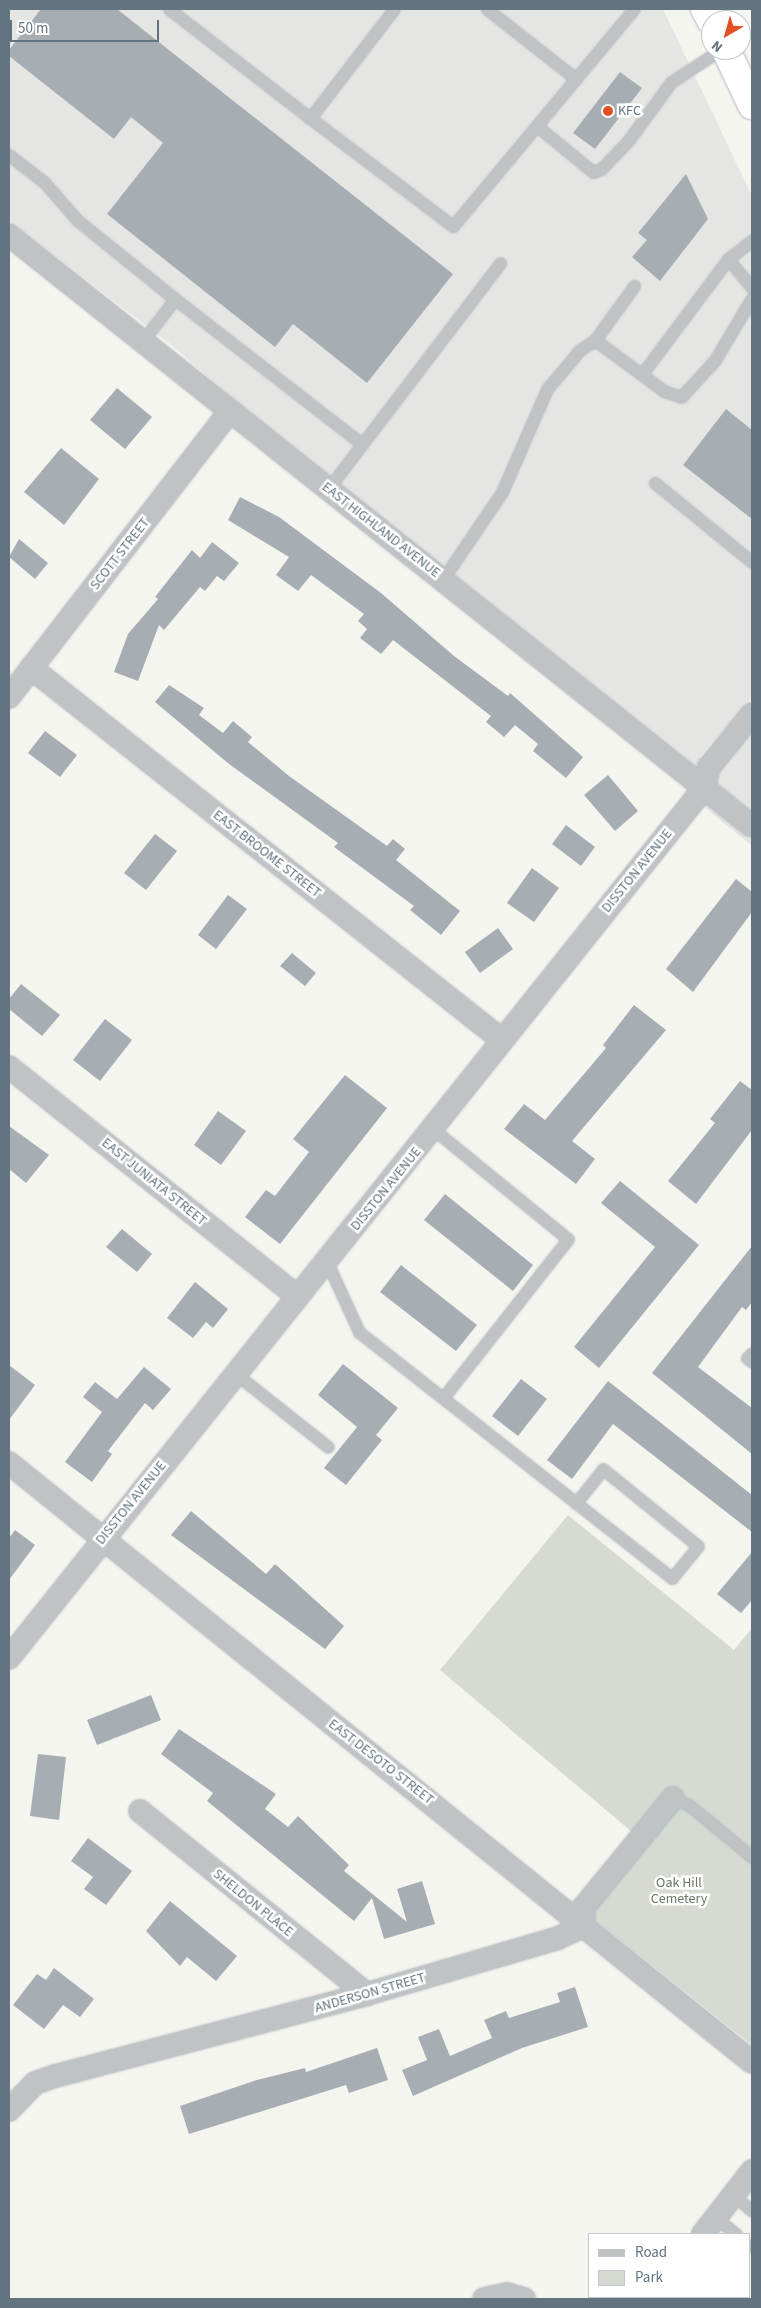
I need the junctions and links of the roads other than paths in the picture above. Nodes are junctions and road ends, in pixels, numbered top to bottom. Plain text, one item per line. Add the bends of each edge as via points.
1 (168, 9) edge
2 (394, 9) edge
3 (487, 9) edge
4 (634, 9) edge
5 (705, 60) edge
6 (731, 60) edge
7 (576, 79) junction
8 (752, 105) edge
9 (310, 118) junction
10 (537, 126) junction
11 (9, 155) edge
12 (9, 235) edge
13 (752, 240) edge
14 (728, 258) junction
15 (500, 263) dead end
16 (634, 286) dead end
17 (752, 288) edge
18 (752, 298) edge
19 (175, 299) junction
20 (144, 339) junction
21 (596, 340) junction
22 (642, 374) junction
23 (230, 412) junction
24 (362, 444) junction
25 (655, 483) dead end
26 (328, 489) junction
27 (752, 562) edge
28 (442, 579) junction
29 (31, 668) junction
30 (9, 697) edge
31 (752, 714) edge
32 (704, 788) junction
33 (752, 826) edge
34 (502, 1040) junction
35 (9, 1067) edge
36 (433, 1129) junction
37 (327, 1262) junction
38 (298, 1297) junction
39 (752, 1353) edge
40 (752, 1362) edge
41 (236, 1374) junction
42 (443, 1398) junction
43 (328, 1447) dead end
44 (9, 1463) edge
45 (576, 1503) junction
46 (104, 1538) junction
47 (9, 1658) edge
48 (673, 1798) joint
49 (140, 1811) dead end
50 (752, 1857) edge
51 (584, 1926) junction
52 (367, 1994) junction
53 (752, 2062) edge
54 (9, 2110) edge
55 (752, 2171) edge
56 (733, 2195) junction
57 (752, 2211) edge
58 (709, 2226) edge
59 (733, 2233) edge
60 (484, 2299) edge
61 (524, 2299) edge

1 - 9 lane
2 - 9 lane
3 - 7 lane
4 - 7 lane
5 - 10 lane via 671,82 628,141 593,172
6 - 8 highway
7 - 10 lane
9 - 10 lane via 453,226
11 - 19 lane via 44,182 76,220
12 - 20 street, EAST HIGHLAND AVENUE
13 - 14 lane
14 - 17 lane
14 - 22 lane
15 - 24 lane
16 - 21 lane
18 - 22 lane via 715,360 682,397
19 - 20 lane
19 - 24 lane
20 - 23 street, EAST HIGHLAND AVENUE
21 - 22 lane
21 - 28 lane via 580,350 546,389 502,492
23 - 26 street, EAST HIGHLAND AVENUE
23 - 29 street, SCOTT STREET
24 - 26 lane
25 - 27 lane
26 - 28 street, EAST HIGHLAND AVENUE
28 - 32 street, EAST HIGHLAND AVENUE
29 - 30 street, SCOTT STREET
29 - 34 street, EAST BROOME STREET
31 - 32 street, DISSTON AVENUE via 709,767
32 - 33 street, EAST HIGHLAND AVENUE
32 - 34 street, DISSTON AVENUE
34 - 36 street, DISSTON AVENUE
35 - 38 street, EAST JUNIATA STREET
36 - 37 street, DISSTON AVENUE
36 - 42 lane via 568,1239
37 - 38 street, DISSTON AVENUE
37 - 42 lane via 359,1332
38 - 41 street, DISSTON AVENUE
39 - 40 lane via 747,1358
41 - 43 lane
41 - 46 street, DISSTON AVENUE
42 - 45 lane
44 - 46 street, EAST DESOTO STREET
45 - 45 lane via 672,1578 698,1546 603,1469
46 - 47 street, DISSTON AVENUE
46 - 51 street, EAST DESOTO STREET
48 - 50 lane via 689,1806
48 - 51 street via 583,1908
49 - 52 street, SHELDON PLACE
51 - 52 street, ANDERSON STREET via 558,1938
51 - 53 street, EAST DESOTO STREET
52 - 54 street, ANDERSON STREET via 55,2076 35,2083
55 - 56 street
56 - 57 lane
56 - 58 street
58 - 59 lane
60 - 61 street via 506,2294

